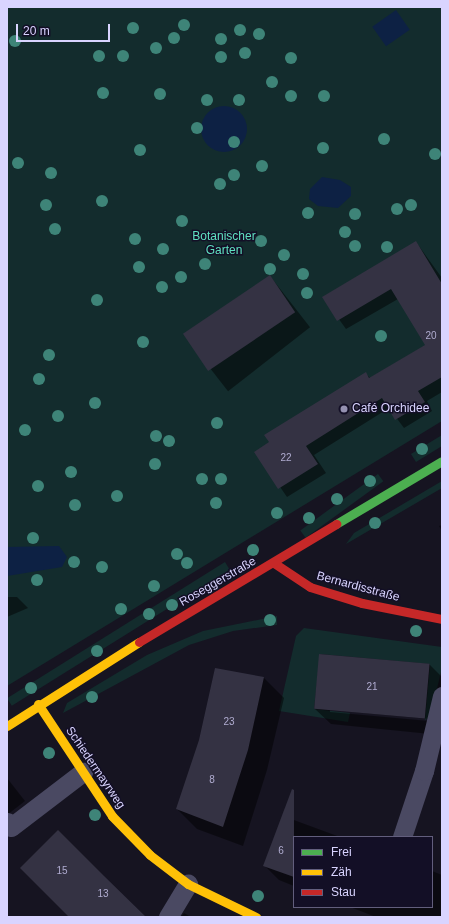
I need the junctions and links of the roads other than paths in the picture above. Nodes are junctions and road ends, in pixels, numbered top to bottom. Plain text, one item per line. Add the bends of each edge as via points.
1 (442, 461) edge
2 (274, 563) junction
3 (442, 619) edge
4 (442, 696) edge
5 (38, 704) junction
6 (7, 726) edge
7 (83, 772) junction
8 (7, 822) edge
9 (402, 836) edge
10 (188, 884) junction
11 (168, 917) edge
12 (256, 917) edge

1 - 2 street, Roseggerstraße
2 - 3 street, Bernardisstraße via 310,587 362,603
2 - 5 street, Roseggerstraße
4 - 9 lane via 424,772
5 - 6 street, Roseggerstraße
5 - 7 street, Schiedermayrweg
7 - 8 lane via 11,827
7 - 10 street, Schiedermayrweg via 112,816 150,855
10 - 11 lane
10 - 12 street, Schiedermayrweg

